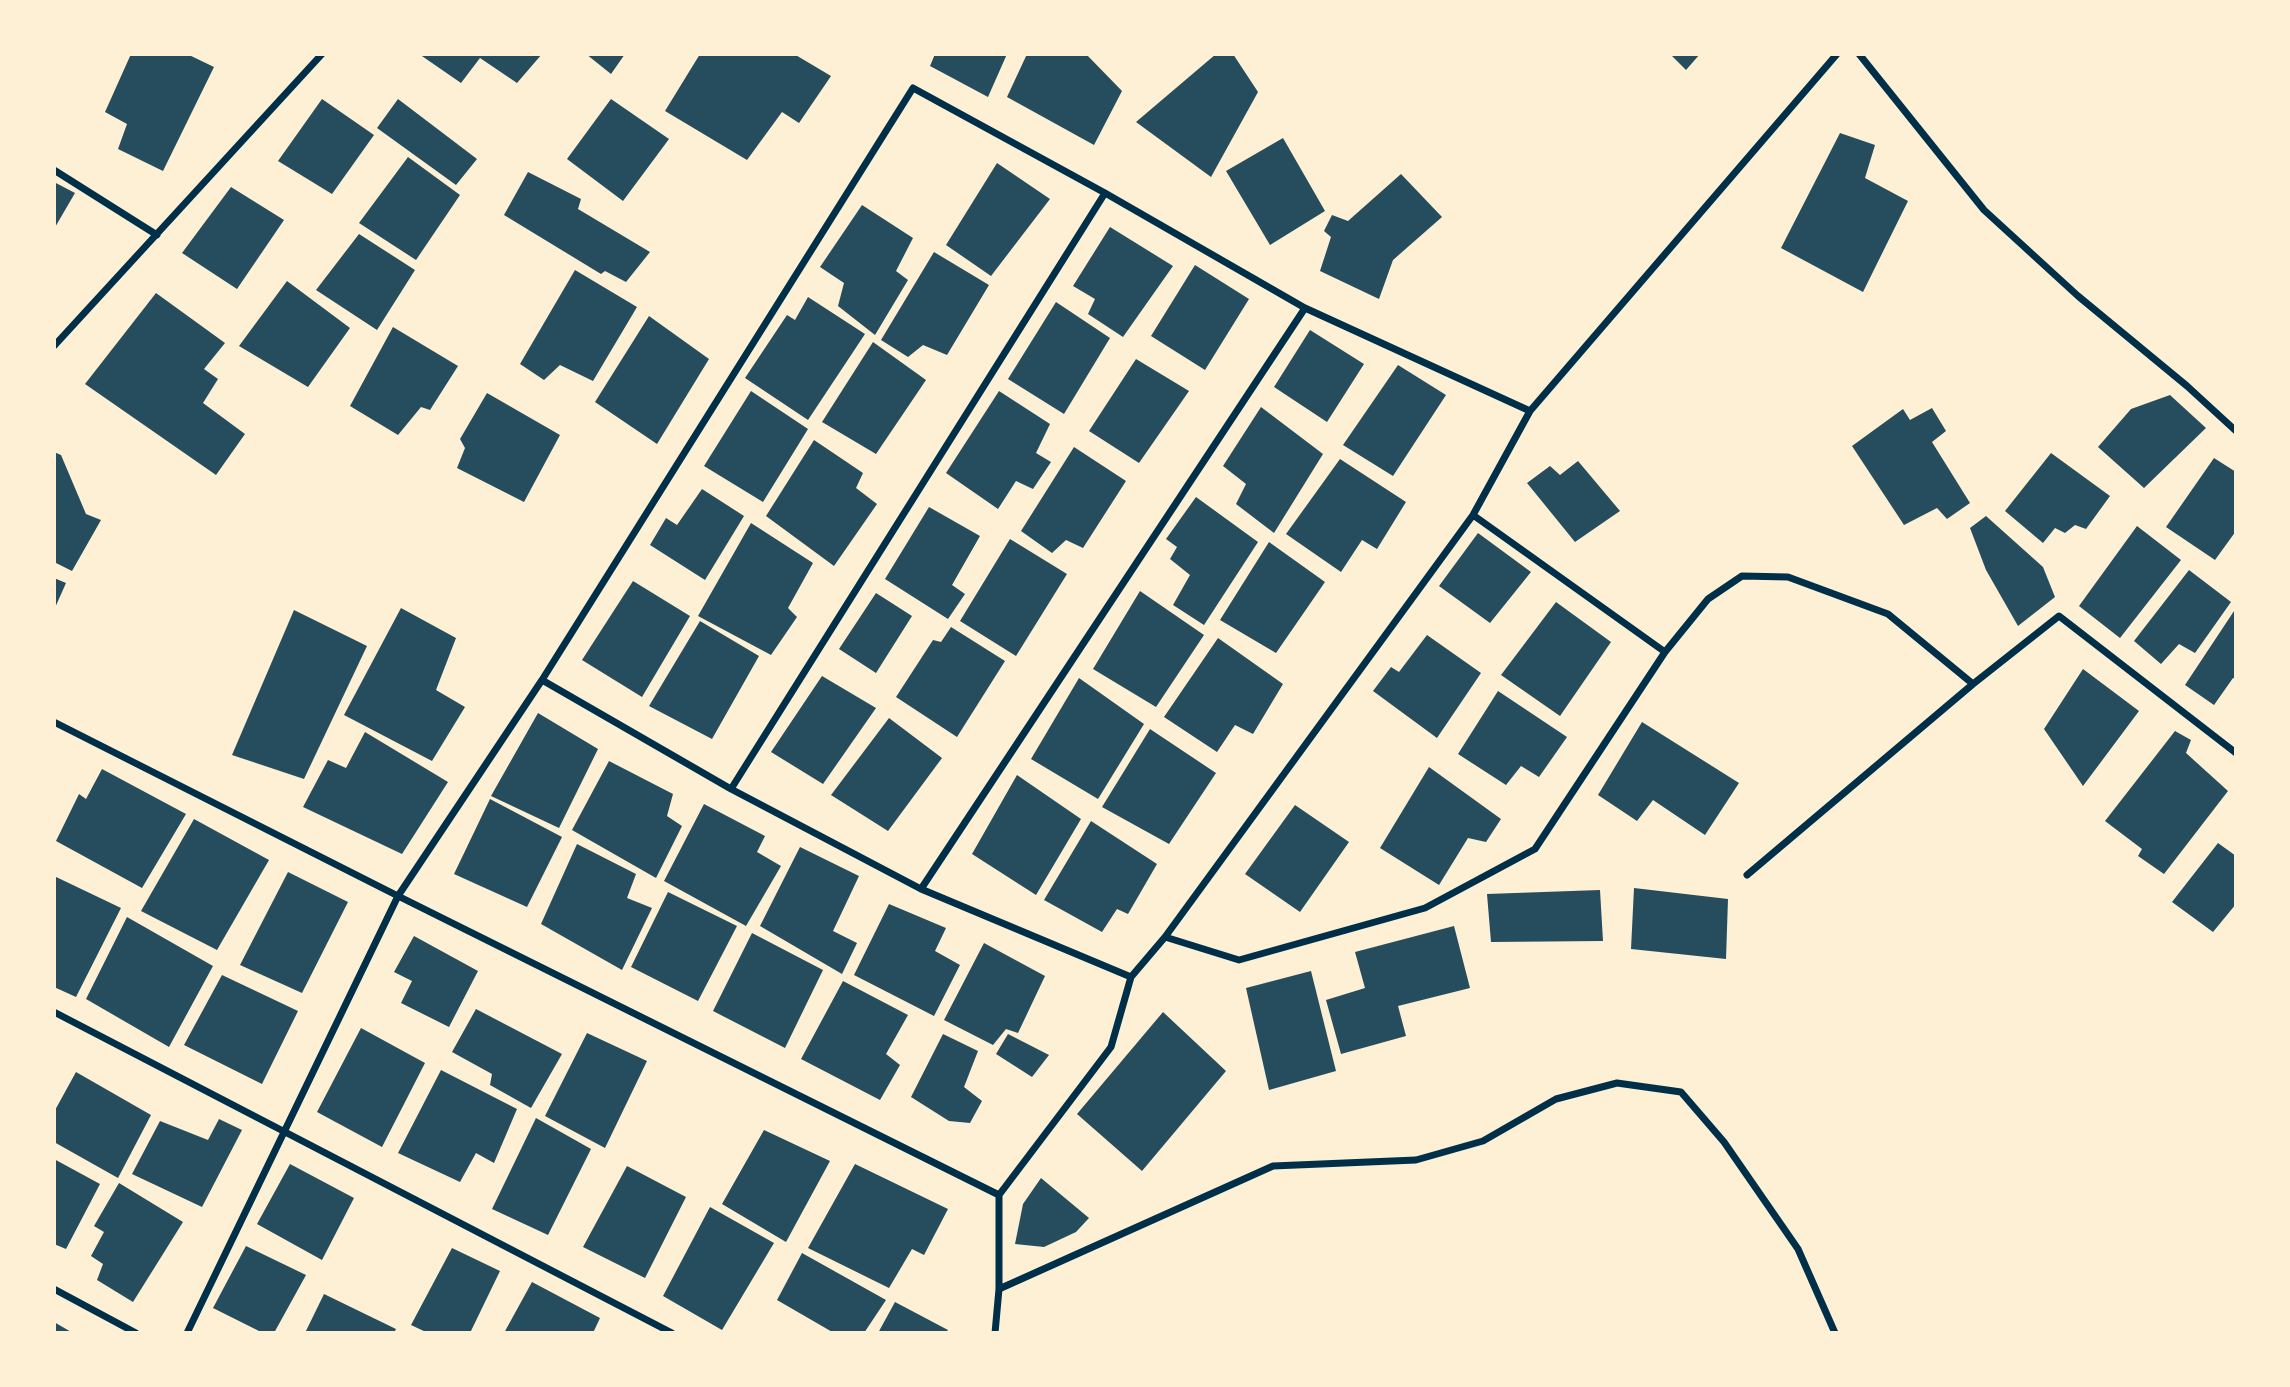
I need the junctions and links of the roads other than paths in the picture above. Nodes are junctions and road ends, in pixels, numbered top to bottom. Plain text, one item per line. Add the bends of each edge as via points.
1 (322, 54) edge
2 (1838, 54) edge
3 (1860, 54) edge
4 (54, 170) edge
5 (1105, 193) junction
6 (157, 235) junction
7 (1305, 308) junction
8 (54, 346) edge
9 (1530, 411) junction
10 (2236, 431) edge
11 (1473, 515) junction
12 (1665, 652) junction
13 (542, 680) junction
14 (1973, 684) junction
15 (54, 722) edge
16 (2236, 753) edge
17 (731, 789) junction
18 (1747, 875) dead end
19 (921, 889) junction
20 (398, 896) junction
21 (1165, 937) junction
22 (1131, 977) junction
23 (54, 1012) edge
24 (284, 1130) junction
25 (999, 1195) junction
26 (54, 1289) edge
27 (999, 1289) junction
28 (136, 1333) edge
29 (187, 1333) edge
30 (671, 1333) edge
31 (995, 1333) edge
32 (1835, 1333) edge

1 - 6 street
2 - 9 street
3 - 10 street via 1984,210
4 - 6 street
5 - 7 street
5 - 13 street via 912,88
5 - 17 street
6 - 8 street
7 - 9 street
7 - 19 street
9 - 11 street
11 - 12 street
11 - 21 street
12 - 14 street via 1708,599 1742,576 1788,577 1888,614
12 - 21 street via 1535,849 1425,908 1239,960
13 - 17 street
13 - 20 street
14 - 16 street via 2059,616
14 - 18 street
15 - 20 street
17 - 19 street
19 - 22 street
20 - 24 street
20 - 25 street
21 - 22 street
22 - 25 street via 1111,1047
23 - 24 street
24 - 29 street
24 - 30 street
25 - 27 street
26 - 28 street
27 - 31 street
27 - 32 street via 1273,1166 1416,1160 1483,1141 1556,1100 1617,1083 1681,1093 1724,1142 1798,1249

